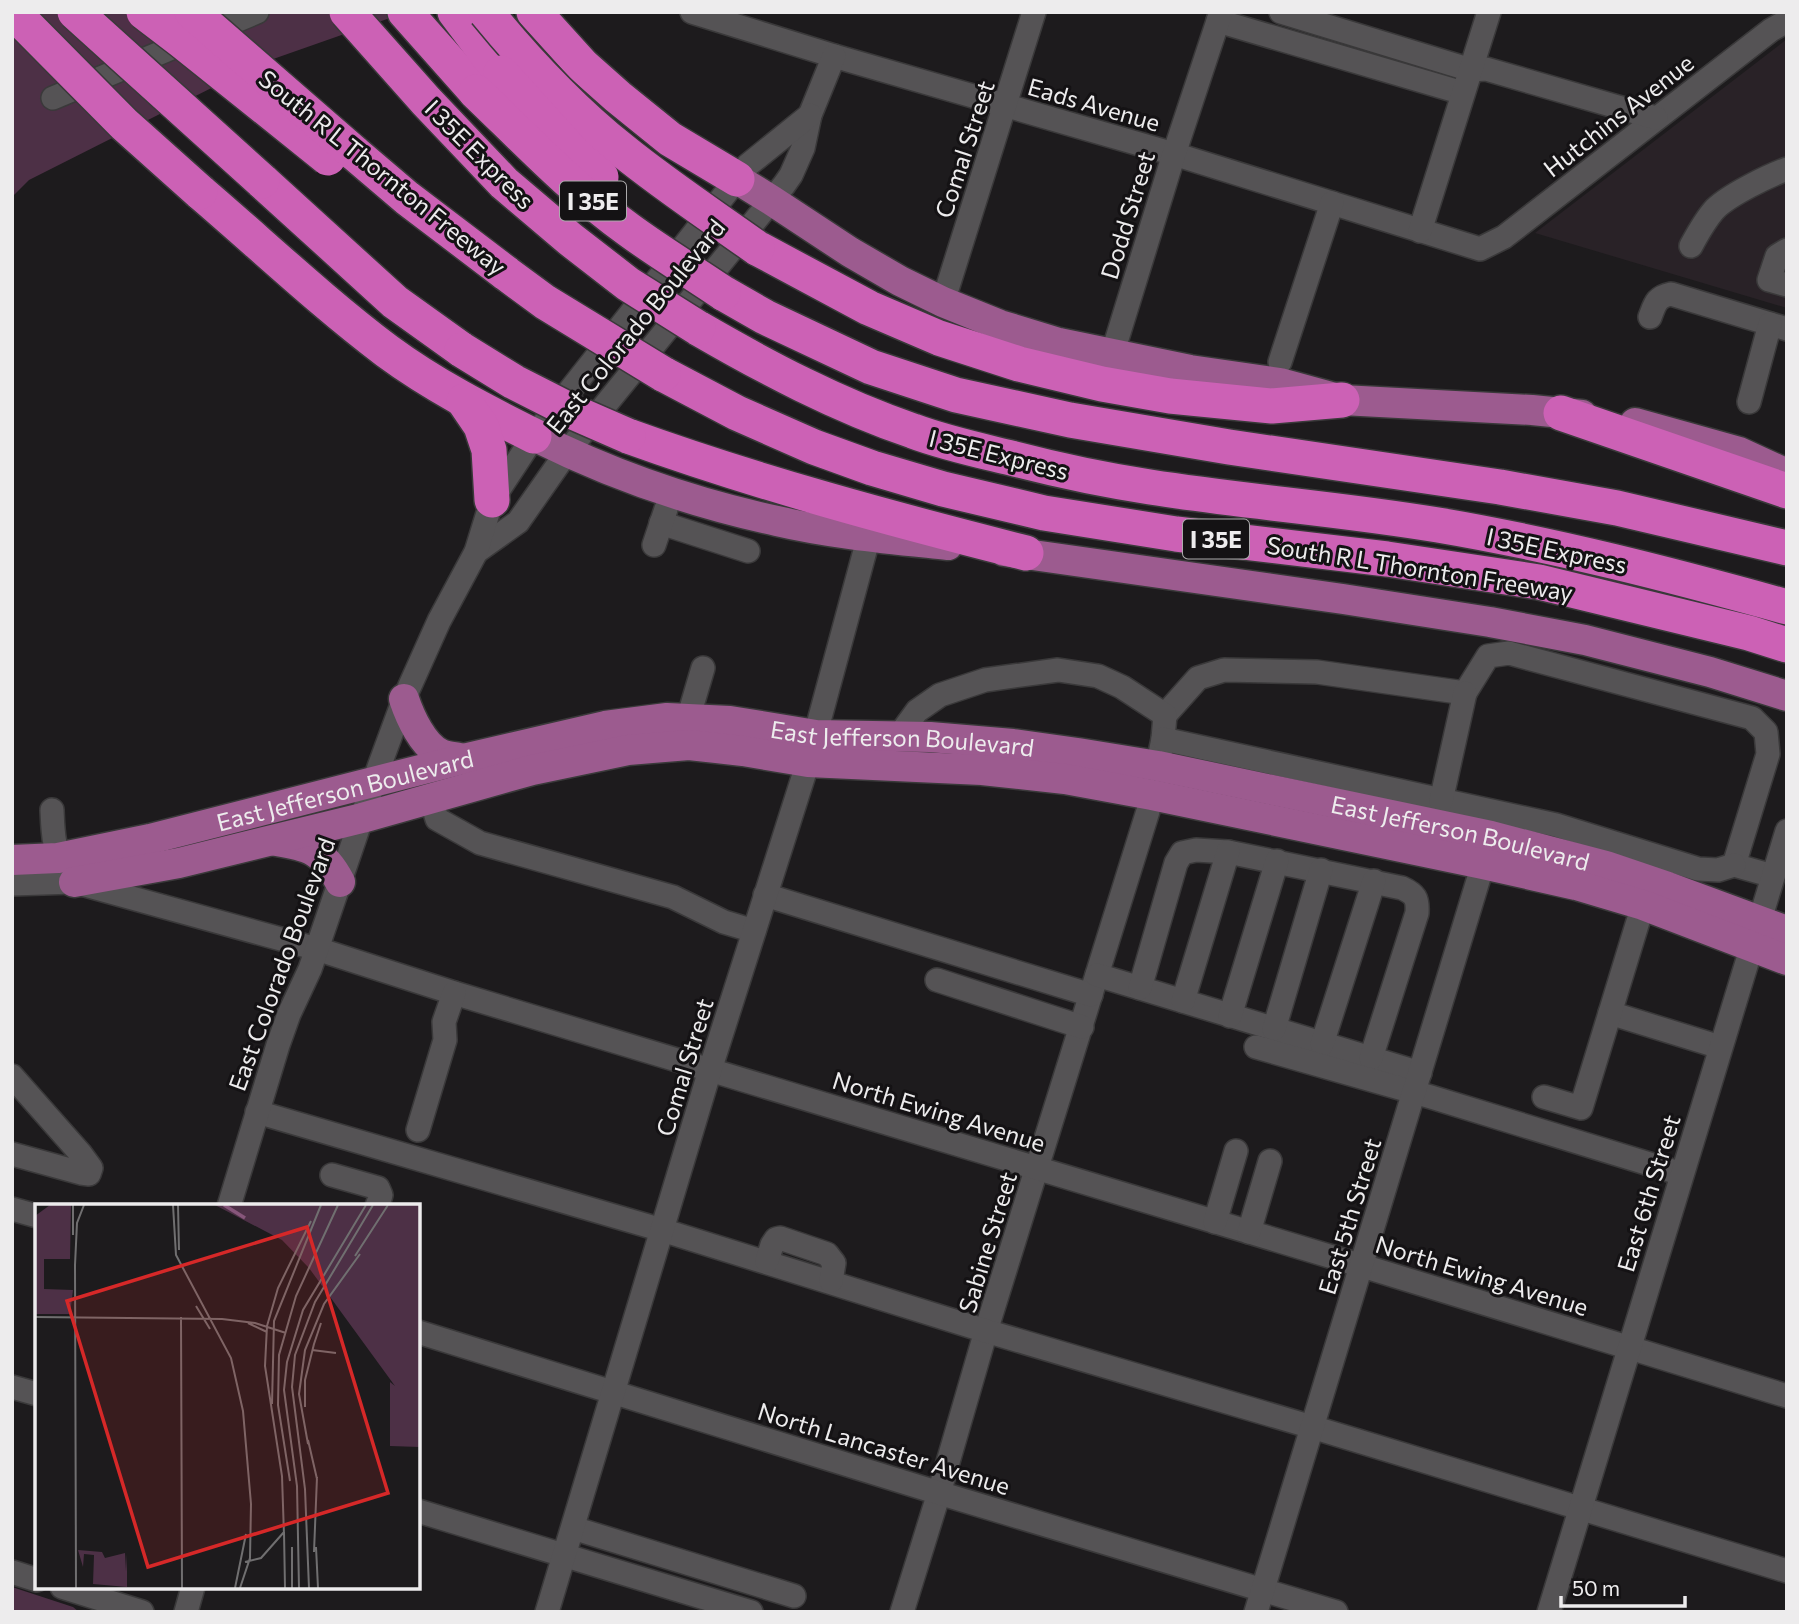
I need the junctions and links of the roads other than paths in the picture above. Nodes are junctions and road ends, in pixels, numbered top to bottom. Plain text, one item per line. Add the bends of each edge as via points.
1 (13, 12) edge
2 (75, 12) edge
3 (144, 12) edge
4 (192, 12) edge
5 (257, 12) edge
6 (346, 12) edge
7 (405, 12) edge
8 (455, 12) edge
9 (486, 12) edge
10 (534, 12) edge
11 (692, 12) edge
12 (1034, 12) edge
13 (1282, 12) edge
14 (1489, 12) edge
15 (1220, 17) edge
16 (1787, 21) edge
17 (834, 56) junction
18 (1471, 69) junction
19 (1463, 93) junction
20 (53, 98) dead end
21 (1006, 106) junction
22 (810, 115) junction
23 (1656, 118) junction
24 (1174, 154) junction
25 (340, 155) junction
26 (1787, 169) edge
27 (737, 179) junction
28 (771, 200) junction
29 (1332, 203) junction
30 (1420, 231) junction
31 (1691, 246) dead end
32 (1480, 249) joint
33 (1787, 250) edge
34 (730, 285) junction
35 (1787, 285) edge
36 (943, 302) junction
37 (1650, 317) dead end
38 (1779, 327) edge
39 (1112, 355) junction
40 (1280, 362) dead end
41 (1342, 400) junction
42 (464, 401) junction
43 (1749, 402) dead end
44 (1561, 413) junction
45 (534, 436) junction
46 (567, 453) junction
47 (1787, 474) edge
48 (1787, 491) edge
49 (671, 493) junction
50 (492, 500) junction
51 (661, 523) junction
52 (869, 536) junction
53 (654, 545) dead end
54 (1787, 548) edge
55 (748, 551) dead end
56 (476, 552) junction
57 (1026, 554) junction
58 (1787, 607) edge
59 (1787, 645) edge
60 (703, 667) dead end
61 (1465, 694) junction
62 (1787, 696) edge
63 (404, 699) junction
64 (1165, 715) junction
65 (688, 719) junction
66 (898, 737) junction
67 (812, 748) junction
68 (463, 759) junction
69 (1158, 767) junction
70 (374, 782) junction
71 (431, 799) junction
72 (1441, 801) junction
73 (52, 810) dead end
74 (362, 818) junction
75 (1787, 831) edge
76 (272, 840) junction
77 (12, 841) edge
78 (1487, 850) junction
79 (1228, 852) junction
80 (12, 860) edge
81 (62, 860) junction
82 (1277, 861) junction
83 (1734, 865) junction
84 (1321, 870) junction
85 (1374, 881) junction
86 (340, 882) junction
87 (12, 884) edge
88 (1777, 887) edge
89 (765, 895) junction
90 (1643, 905) junction
91 (754, 931) junction
92 (1766, 933) edge
93 (317, 949) junction
94 (1787, 960) edge
95 (937, 980) dead end
96 (1094, 985) junction
97 (1140, 988) junction
98 (454, 993) junction
99 (1183, 1001) junction
100 (1610, 1013) junction
101 (1230, 1016) junction
102 (1082, 1027) junction
103 (1274, 1029) junction
104 (1322, 1044) junction
105 (1256, 1047) dead end
106 (1720, 1047) junction
107 (1371, 1058) junction
108 (710, 1070) junction
109 (12, 1076) edge
110 (1417, 1083) junction
111 (1544, 1097) dead end
112 (257, 1112) junction
113 (418, 1130) dead end
114 (1236, 1152) dead end
115 (12, 1154) edge
116 (1270, 1161) dead end
117 (1037, 1168) junction
118 (1682, 1174) junction
119 (332, 1175) dead end
120 (230, 1204) edge
121 (378, 1204) edge
122 (12, 1209) edge
123 (35, 1215) edge
124 (1215, 1222) junction
125 (662, 1230) junction
126 (1249, 1232) junction
127 (1361, 1266) junction
128 (986, 1331) junction
129 (420, 1333) edge
130 (1629, 1348) junction
131 (12, 1387) edge
132 (614, 1392) junction
133 (35, 1394) edge
134 (1787, 1396) edge
135 (1312, 1427) junction
136 (939, 1493) junction
137 (1581, 1509) junction
138 (420, 1512) edge
139 (573, 1528) junction
140 (564, 1556) junction
141 (12, 1572) edge
142 (1787, 1572) edge
143 (35, 1579) edge
144 (70, 1589) edge
145 (192, 1589) edge
146 (1263, 1589) junction
147 (794, 1596) dead end
148 (116, 1601) edge
149 (142, 1612) edge
150 (186, 1612) edge
151 (547, 1612) edge
152 (751, 1612) edge
153 (902, 1612) edge
154 (1256, 1612) edge
155 (1336, 1612) edge
156 (1549, 1612) edge

1 - 42 highway, bridge via 124,124 200,192 388,352
2 - 57 highway, bridge via 395,302 514,382 573,412 685,457
3 - 25 highway, bridge
4 - 25 highway, South R L Thornton Freeway / I 35E, bridge
5 - 20 street
6 - 58 highway, I 35E Express, bridge via 505,183 570,239 698,328 853,409 963,447 1046,467 1150,487 1439,526 1578,553
7 - 34 highway, I 35E, bridge via 476,92 586,195 628,229
8 - 34 highway, bridge via 501,73 578,157
9 - 41 highway, bridge via 566,100 654,176 757,248 869,308 1018,365 1102,384 1170,396 1272,405
10 - 27 highway via 618,97 670,139
11 - 17 street, Eads Avenue
12 - 21 street, Comal Street
13 - 18 street
14 - 18 street
15 - 19 street
15 - 24 street, Dodd Street
16 - 23 street, Hutchins Avenue
17 - 21 street, Eads Avenue
17 - 22 street, East Colorado Boulevard
18 - 19 street
18 - 23 street via 1486,69
19 - 30 street
21 - 24 street, Eads Avenue
21 - 36 street, Comal Street
22 - 27 street, East Colorado Boulevard
22 - 28 street, East Colorado Boulevard via 791,175
23 - 32 street, Hutchins Avenue via 1504,237
24 - 29 street, Eads Avenue
24 - 39 street, Dodd Street
25 - 59 highway, South R L Thornton Freeway / I 35E, bridge via 407,198 545,302 663,374 737,413 872,468 1044,513 1539,582
26 - 31 street via 1716,208
27 - 28 main road
27 - 45 street, East Colorado Boulevard
28 - 36 main road via 850,252
28 - 46 street, East Colorado Boulevard
29 - 30 street, Eads Avenue
29 - 40 street
30 - 32 street, Eads Avenue
33 - 35 street via 1777,256 1769,280
34 - 54 highway via 794,308 840,353 871,368 956,395 1229,447 1526,491
36 - 39 main road via 1000,325
37 - 38 street via 1662,296 1671,294
38 - 43 street
39 - 41 main road via 1280,383
41 - 44 main road
42 - 45 highway
42 - 50 highway via 481,426 489,450
44 - 47 main road via 1616,418 1739,452
44 - 48 highway
45 - 46 main road, South R L Thornton Freeway
45 - 50 street, East Colorado Boulevard
46 - 49 main road, South R L Thornton Freeway
46 - 56 street, East Colorado Boulevard via 518,522
49 - 51 street
49 - 52 main road, South R L Thornton Freeway via 780,522
50 - 56 street, East Colorado Boulevard
51 - 53 street
51 - 55 street
52 - 57 main road, South R L Thornton Freeway
52 - 67 street, Comal Street
56 - 63 street, East Colorado Boulevard
57 - 62 main road, South R L Thornton Freeway via 1329,597 1585,640
60 - 65 street
61 - 64 street via 1317,672 1224,670 1198,678
61 - 72 street
61 - 83 street via 1488,656 1509,653 1752,718 1766,732 1768,754
63 - 68 main road via 430,746
63 - 70 street, East Colorado Boulevard
64 - 66 street via 1098,676 1058,670 985,681 940,695 918,711
64 - 69 street, Sabine Street
65 - 67 main road, East Jefferson Boulevard via 730,721
65 - 68 main road, East Jefferson Boulevard via 605,726
66 - 67 main road, East Jefferson Boulevard
66 - 69 main road, East Jefferson Boulevard via 1013,744
67 - 69 main road, East Jefferson Boulevard via 1065,779
67 - 71 main road, East Jefferson Boulevard via 743,751 689,745 628,750
67 - 89 street, Comal Street
68 - 70 main road, East Jefferson Boulevard
69 - 72 street
69 - 78 main road, East Jefferson Boulevard
69 - 96 street, Sabine Street
70 - 74 street, East Colorado Boulevard
70 - 81 main road, East Jefferson Boulevard
71 - 74 main road, East Jefferson Boulevard
71 - 91 street via 437,819 480,843 673,897
72 - 83 street via 1556,825 1698,869
73 - 81 street
74 - 76 main road, East Jefferson Boulevard
74 - 86 street, East Colorado Boulevard
75 - 88 street, East 6th Street
76 - 81 main road, East Jefferson Boulevard via 179,863
76 - 86 main road via 318,853
77 - 81 main road
78 - 90 main road, East Jefferson Boulevard via 1576,886
78 - 92 main road, East Jefferson Boulevard via 1605,866 1668,887
78 - 110 street, East 5th Street
79 - 82 street
79 - 97 street via 1182,853
79 - 99 street
80 - 81 main road, East Jefferson Boulevard
81 - 87 street, North Ewing Avenue
81 - 93 street, North Ewing Avenue
82 - 84 street
82 - 101 street
83 - 88 street
84 - 85 street
84 - 103 street
85 - 104 street
85 - 107 street via 1402,888 1418,901
86 - 93 street, East Colorado Boulevard
88 - 92 street, East 6th Street
89 - 91 street, Comal Street
89 - 96 street
90 - 92 main road, East Jefferson Boulevard
90 - 100 street
91 - 108 street, Comal Street
92 - 94 main road, East Jefferson Boulevard
92 - 106 street, East 6th Street
93 - 98 street, North Ewing Avenue
93 - 112 street, East Colorado Boulevard via 285,1024
95 - 102 street
96 - 97 street
96 - 102 street, Sabine Street
97 - 99 street
98 - 108 street, North Ewing Avenue
98 - 113 street
99 - 101 street
100 - 106 street
100 - 111 street via 1581,1108
101 - 103 street
102 - 117 street, Sabine Street
103 - 104 street
104 - 107 street
105 - 110 street
106 - 118 street, East 6th Street
107 - 110 street
108 - 117 street, North Ewing Avenue
108 - 125 street, Comal Street
109 - 115 street via 91,1171 81,1173
110 - 118 street
110 - 127 street, East 5th Street
112 - 120 street, East Colorado Boulevard
112 - 125 street
114 - 124 street
116 - 126 street
117 - 124 street, North Ewing Avenue
117 - 128 street, Sabine Street
118 - 130 street, East 6th Street
119 - 121 street via 378,1188
122 - 123 street
124 - 126 street, North Ewing Avenue
125 - 128 street
125 - 132 street, Comal Street
126 - 127 street, North Ewing Avenue
127 - 130 street, North Ewing Avenue
127 - 135 street, East 5th Street
128 - 135 street
128 - 136 street, Sabine Street
129 - 132 street, North Lancaster Avenue
130 - 134 street, North Ewing Avenue
130 - 137 street, East 6th Street
131 - 133 street
132 - 136 street, North Lancaster Avenue
132 - 139 street, Comal Street
135 - 137 street
135 - 146 street, East 5th Street
136 - 146 street, North Lancaster Avenue
136 - 153 street, Sabine Street
137 - 142 street
137 - 156 street, East 6th Street
138 - 140 street
139 - 140 street, Comal Street
139 - 147 street
140 - 151 street, Comal Street
140 - 152 street
141 - 143 street
144 - 148 street
145 - 150 street
146 - 154 street, East 5th Street
146 - 155 street, North Lancaster Avenue
148 - 149 street

